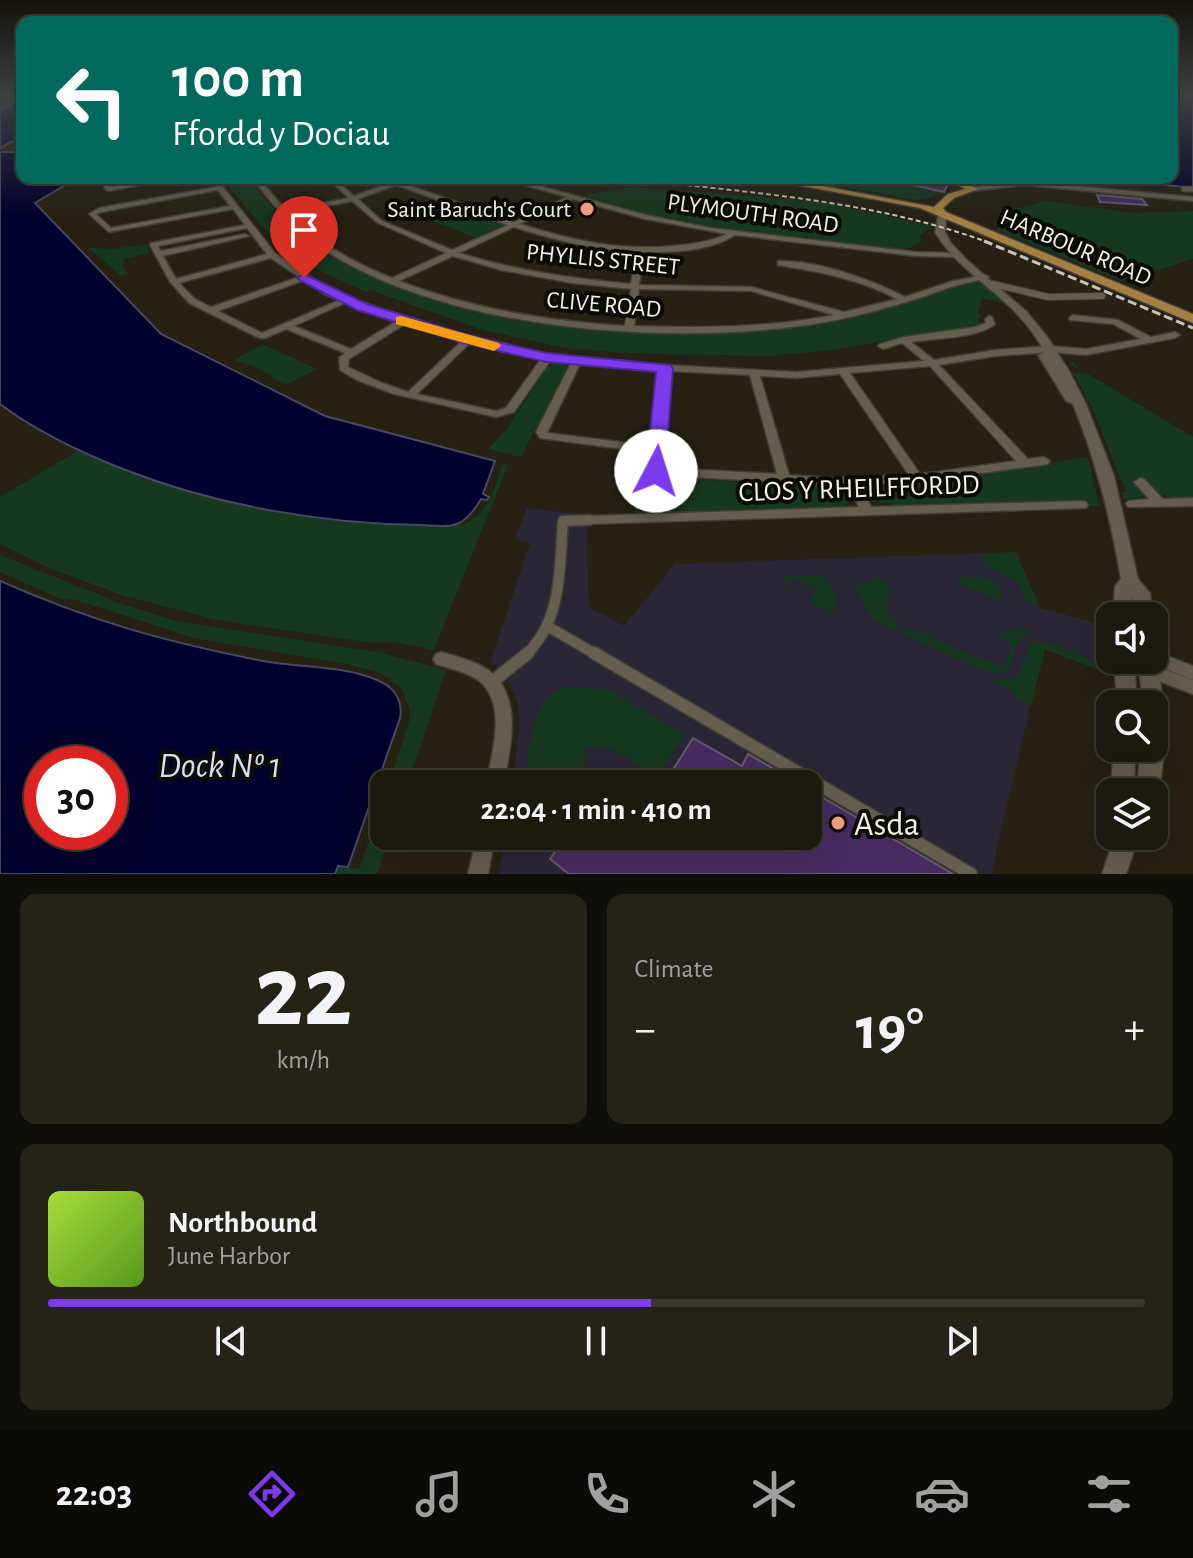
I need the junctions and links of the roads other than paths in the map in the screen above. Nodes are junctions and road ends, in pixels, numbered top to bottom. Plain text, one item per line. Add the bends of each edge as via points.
1 (107, 184) edge
2 (138, 184) edge
3 (217, 184) edge
4 (260, 184) edge
5 (336, 184) edge
6 (393, 184) edge
7 (399, 184) edge
8 (525, 184) edge
9 (799, 184) edge
10 (963, 184) edge
11 (1010, 184) edge
12 (1027, 184) edge
13 (221, 188) junction
14 (973, 189) junction
15 (1184, 189) dead end
16 (1193, 189) edge
17 (1090, 191) junction
18 (574, 197) junction
19 (352, 199) junction
20 (1193, 199) edge
21 (1094, 205) dead end
22 (233, 207) junction
23 (283, 213) junction
24 (942, 213) junction
25 (513, 225) junction
26 (248, 226) junction
27 (733, 233) junction
28 (245, 236) dead end
29 (640, 251) junction
30 (452, 253) junction
31 (160, 254) junction
32 (272, 255) junction
33 (955, 255) junction
34 (781, 263) dead end
35 (304, 278) junction
36 (989, 280) junction
37 (392, 281) junction
38 (174, 282) junction
39 (636, 287) junction
40 (1102, 296) dead end
41 (346, 300) junction
42 (905, 300) junction
43 (214, 309) junction
44 (846, 315) junction
45 (989, 319) dead end
46 (1193, 319) edge
47 (403, 321) junction
48 (1082, 326) dead end
49 (289, 327) junction
50 (629, 328) junction
51 (1175, 335) dead end
52 (468, 340) junction
53 (904, 340) junction
54 (1150, 340) junction
55 (883, 346) dead end
56 (352, 353) junction
57 (1048, 354) junction
58 (547, 358) junction
59 (577, 360) junction
60 (932, 363) junction
61 (665, 368) junction
62 (754, 372) junction
63 (844, 372) junction
64 (410, 395) junction
65 (658, 450) junction
66 (1044, 461) dead end
67 (1025, 463) junction
68 (917, 478) junction
69 (785, 480) junction
70 (852, 481) junction
71 (1140, 482) dead end
72 (1193, 502) edge
73 (1160, 503) junction
74 (1132, 504) dead end
75 (1082, 505) dead end
76 (866, 510) junction
77 (589, 520) joint
78 (1130, 582) junction
79 (1123, 602) edge
80 (1142, 602) edge
81 (547, 626) junction
82 (441, 659) dead end
83 (1168, 667) edge
84 (1168, 672) edge
85 (1193, 673) edge
86 (492, 682) junction
87 (1193, 687) edge
88 (497, 770) edge
89 (483, 850) edge
90 (1122, 850) edge
91 (478, 874) edge
92 (971, 874) edge
93 (1114, 874) edge

1 - 2 street via 108,189
3 - 13 street
4 - 23 street, CLIVE ROAD
5 - 19 street, PHYLLIS STREET
6 - 19 street
7 - 25 street
8 - 18 street, PLYMOUTH ROAD
9 - 24 main road, HARBOUR ROAD
10 - 14 main road
11 - 14 street
12 - 17 street
13 - 22 street
13 - 22 street via 92,214 109,230
14 - 24 main road via 955,195 949,211
15 - 16 street
17 - 20 street
17 - 21 street
18 - 25 street
18 - 27 street, PLYMOUTH ROAD
19 - 23 street
19 - 30 street, PHYLLIS STREET via 380,222
22 - 26 street
23 - 37 street, CLIVE ROAD via 320,244
24 - 33 street via 940,232
24 - 46 main road, HARBOUR ROAD
25 - 29 street via 577,243
25 - 30 street
26 - 31 street via 154,245
26 - 32 street
27 - 29 street via 701,245
27 - 33 street, PLYMOUTH ROAD
28 - 31 street
29 - 39 street
30 - 37 street
30 - 39 street, PHYLLIS STREET via 540,276
31 - 38 street
32 - 35 street
32 - 38 street
33 - 36 street
34 - 42 street via 855,279
35 - 41 street
35 - 43 street
36 - 40 street via 1048,297
36 - 42 street, CLIVE ROAD
36 - 57 street
37 - 50 street, CLIVE ROAD via 515,314
38 - 43 street via 192,301
39 - 44 street, PHYLLIS STREET via 751,289
39 - 50 street
41 - 47 street
41 - 49 street
42 - 44 street, CLIVE ROAD
43 - 49 street via 262,336
44 - 50 street, CLIVE ROAD via 735,328
45 - 53 street via 991,324 983,330
47 - 52 street
47 - 56 street
48 - 54 street via 1071,316 1115,322
49 - 56 street
51 - 54 street
52 - 58 street
52 - 64 street
53 - 55 street
53 - 60 street
54 - 57 street via 1105,355
56 - 64 street via 344,358 343,368
57 - 60 street
57 - 78 street via 1065,393 1078,405 1109,485
58 - 59 street
58 - 64 street via 504,414
59 - 61 street
59 - 65 street via 541,432 544,436
60 - 63 street
60 - 67 street
61 - 62 street
61 - 65 street
62 - 63 street
62 - 69 street
63 - 68 street
65 - 69 street via 659,473
66 - 67 street
67 - 68 street
68 - 70 street
69 - 70 street
70 - 76 street
71 - 73 street
72 - 73 street
73 - 74 street
75 - 76 street, CLOS Y RHEILFFORDD
76 - 77 street, CLOS Y RHEILFFORDD
77 - 81 street via 563,521 553,615
78 - 79 street via 1124,586
78 - 80 street
81 - 86 street via 514,668
81 - 92 street
82 - 86 street via 466,663
83 - 85 street
84 - 87 street
86 - 88 street via 506,714
89 - 91 street
90 - 93 street

